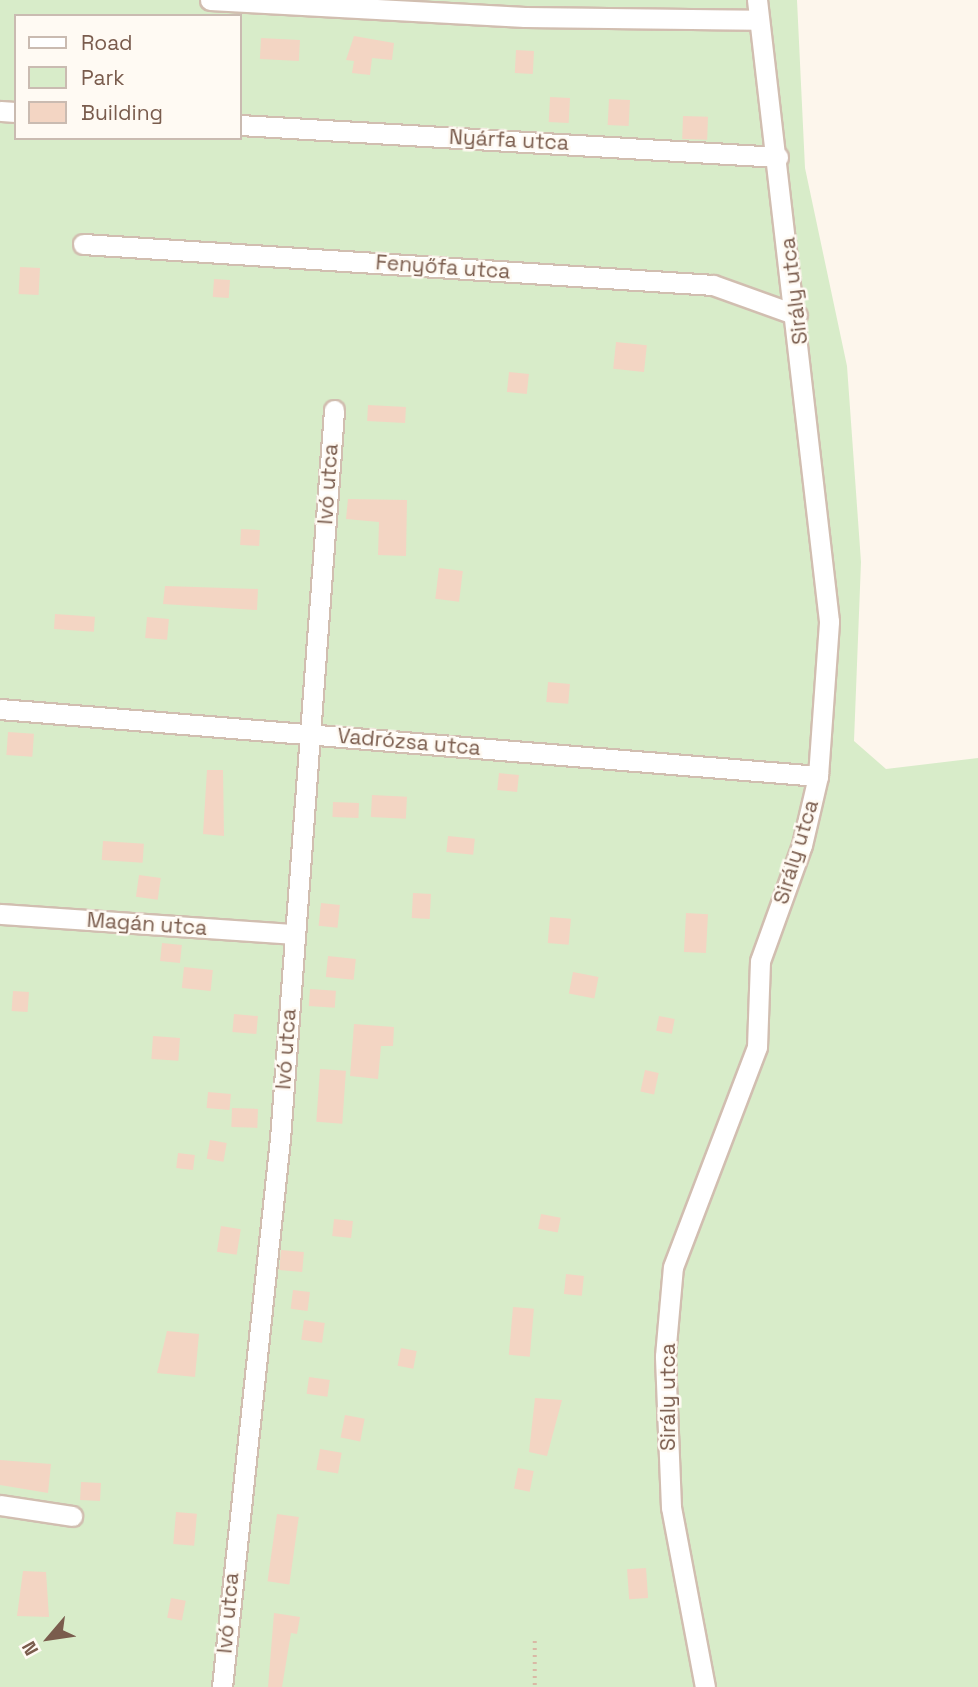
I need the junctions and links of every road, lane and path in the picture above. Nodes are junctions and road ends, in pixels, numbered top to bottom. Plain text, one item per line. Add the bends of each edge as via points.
1 (211, 0) edge
2 (757, 10) edge
3 (242, 125) edge
4 (778, 158) junction
5 (83, 244) dead end
6 (797, 315) junction
7 (334, 410) dead end
8 (0, 709) edge
9 (310, 734) junction
10 (818, 776) junction
11 (0, 914) edge
12 (293, 934) junction
13 (0, 1505) edge
14 (72, 1516) dead end
15 (535, 1641) dead end
16 (222, 1687) edge
17 (536, 1687) edge
18 (705, 1687) edge

1 - 2 street via 513,17
2 - 4 street, Sirály utca
3 - 4 street, Nyárfa utca
4 - 6 street, Sirály utca
5 - 6 street, Fenyőfa utca via 713,285
6 - 10 street, Sirály utca via 829,621
7 - 9 street, Ivó utca
8 - 9 street, Vadrózsa utca
9 - 10 street, Vadrózsa utca
9 - 12 street, Ivó utca
10 - 18 street, Sirály utca via 802,845 760,961 757,1047 673,1266 665,1356 670,1483
11 - 12 street, Magán utca
12 - 16 street, Ivó utca via 280,1139
13 - 14 street
15 - 17 path

